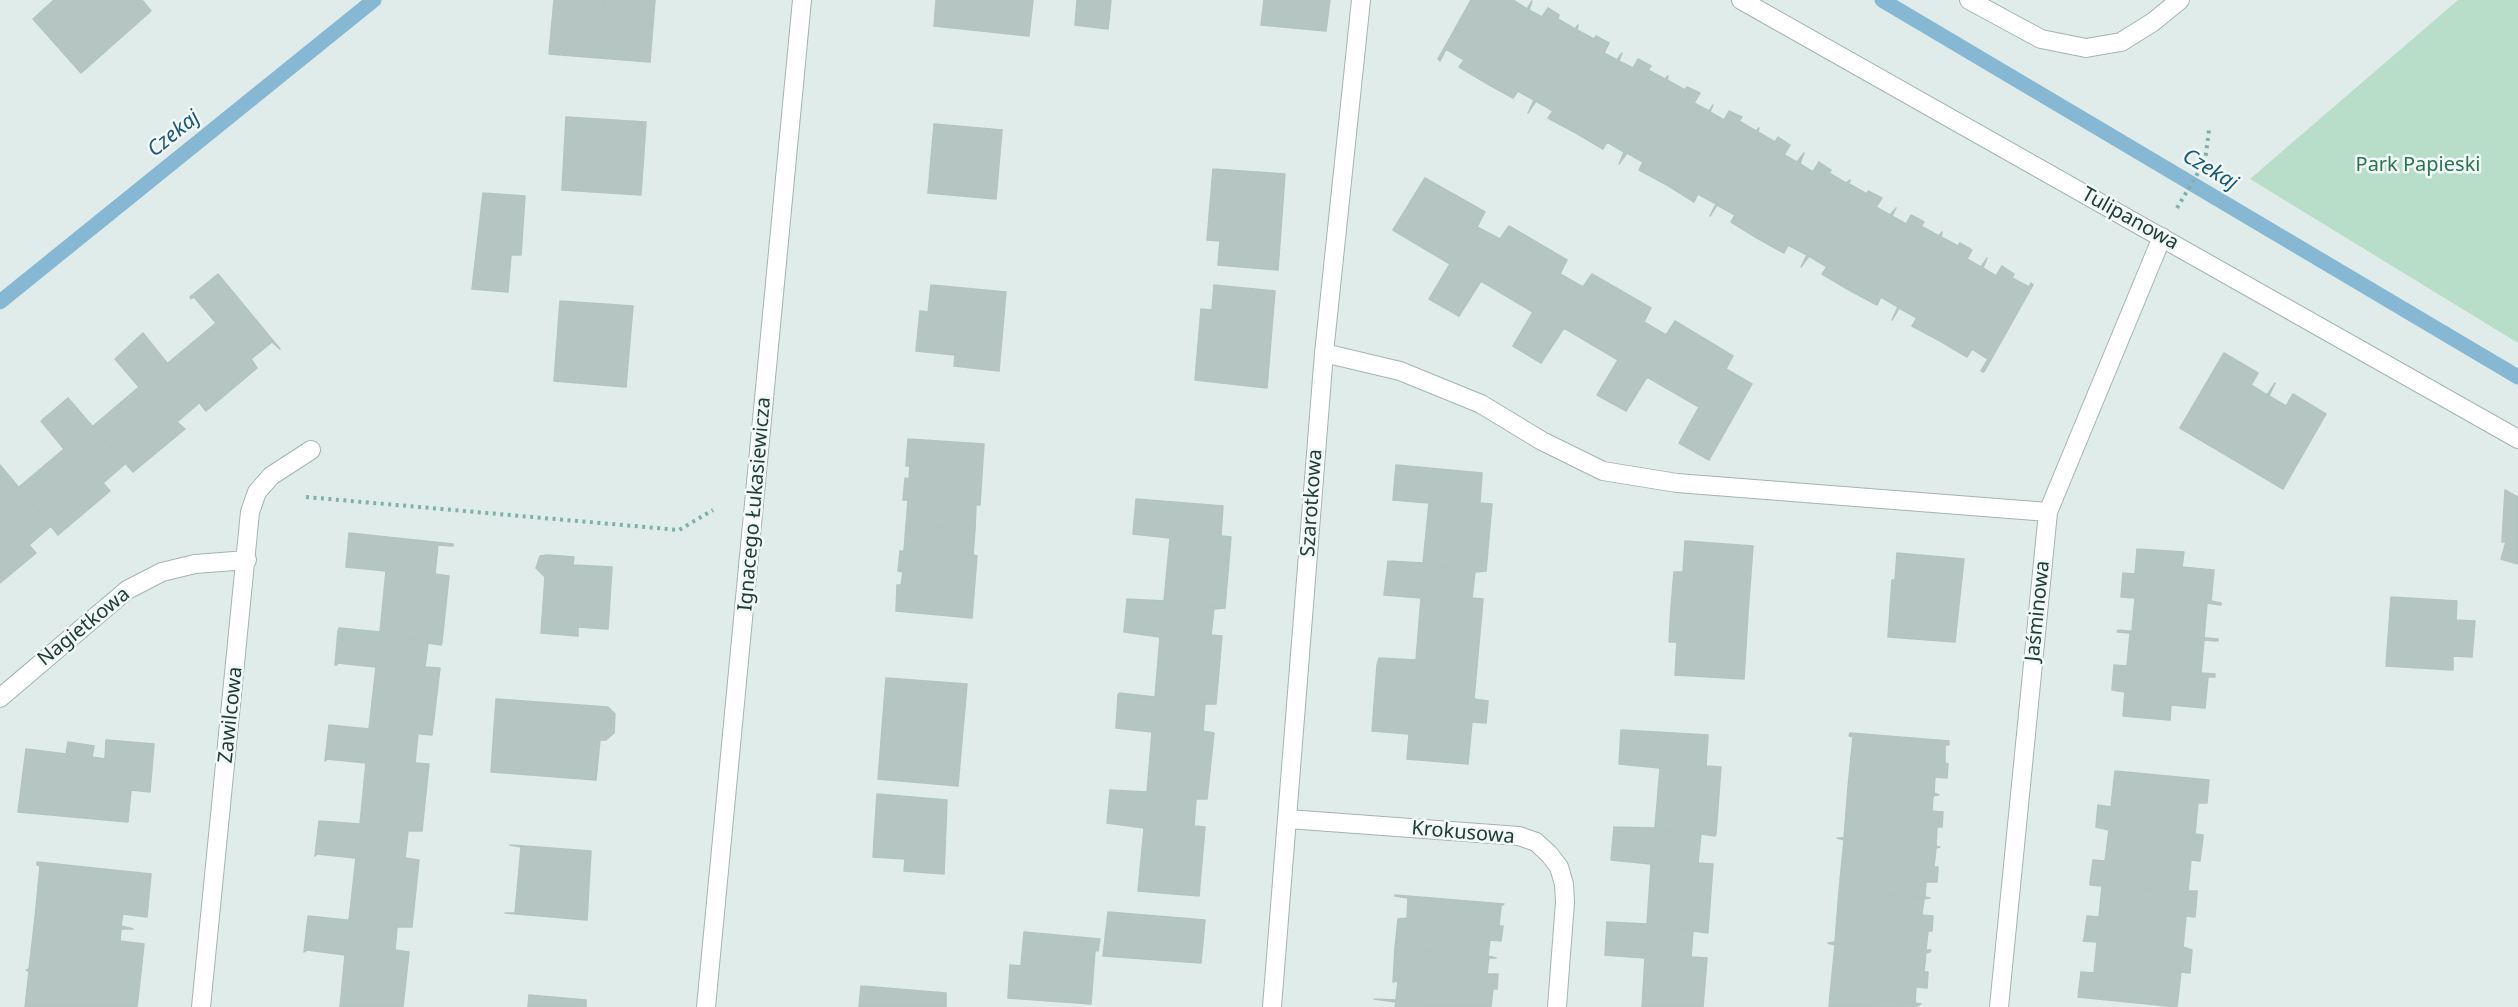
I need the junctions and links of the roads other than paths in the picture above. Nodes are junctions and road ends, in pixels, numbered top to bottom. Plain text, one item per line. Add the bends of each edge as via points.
1 (802, 0) edge
2 (1361, 0) edge
3 (1741, 0) edge
4 (1969, 0) edge
5 (2180, 0) edge
6 (2162, 237) junction
7 (1324, 353) junction
8 (2518, 439) edge
9 (311, 450) dead end
10 (2048, 512) junction
11 (247, 560) junction
12 (0, 698) edge
13 (1288, 819) junction
14 (201, 1007) edge
15 (706, 1007) edge
16 (1272, 1007) edge
17 (1557, 1007) edge
18 (1999, 1007) edge

1 - 15 street, Ignacego Łukasiewicza
2 - 7 street, Szarotkowa
3 - 6 street, Tulipanowa
4 - 5 street via 2041,39 2086,48 2121,42
6 - 8 street, Tulipanowa
6 - 10 street, Jaśminowa
7 - 10 street via 1400,371 1481,405 1603,471 1677,483
7 - 13 street, Szarotkowa
9 - 11 street, Zawilcowa via 271,476 257,492 250,512
10 - 18 street, Jaśminowa
11 - 12 street, Nagietkowa via 195,564 162,572 127,590
11 - 14 street, Zawilcowa
13 - 16 street, Szarotkowa
13 - 17 street, Krokusowa via 1518,836 1536,842 1559,867 1564,884

